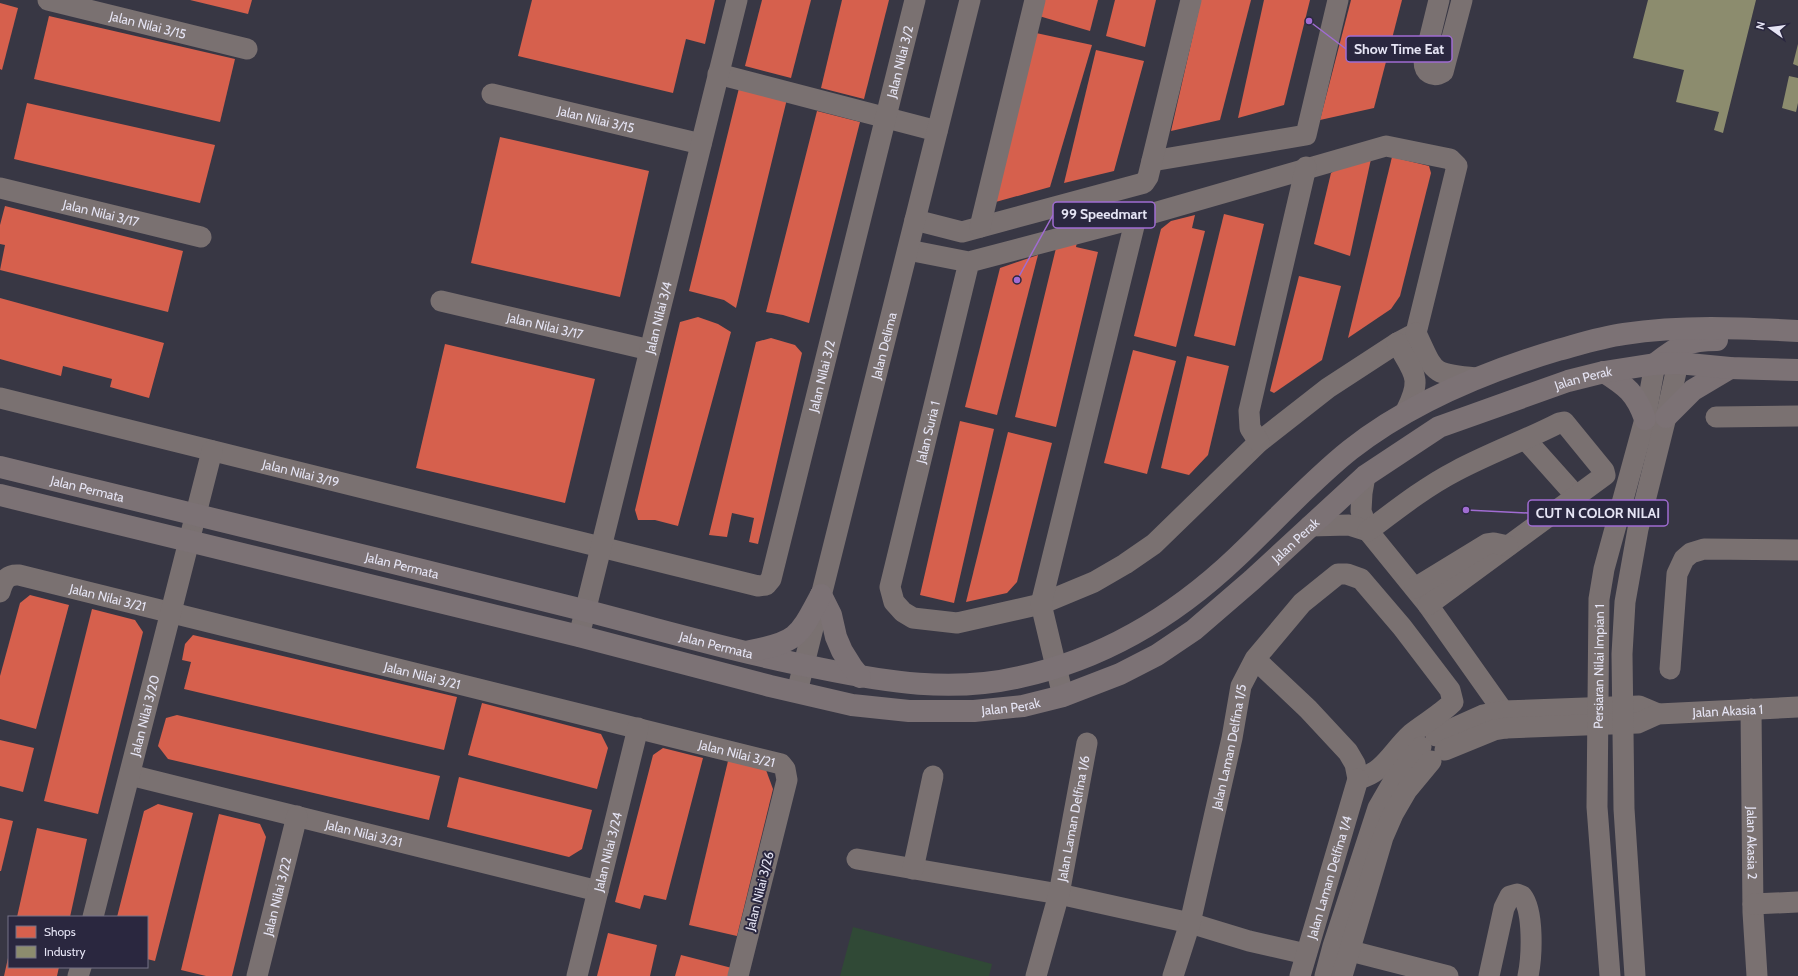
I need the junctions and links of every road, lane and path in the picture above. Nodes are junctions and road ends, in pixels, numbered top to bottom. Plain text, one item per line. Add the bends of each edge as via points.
1 (48, 0) edge
2 (737, 0) edge
3 (915, 0) edge
4 (970, 0) edge
5 (1035, 0) edge
6 (1190, 0) edge
7 (1338, 0) edge
8 (1439, 0) edge
9 (1462, 0) edge
10 (247, 49) dead end
11 (718, 74) junction
12 (492, 94) dead end
13 (886, 118) junction
14 (937, 131) junction
15 (701, 144) junction
16 (1152, 161) junction
17 (1306, 168) junction
18 (0, 188) edge
19 (1136, 218) junction
20 (915, 220) junction
21 (980, 227) junction
22 (201, 237) dead end
23 (908, 250) junction
24 (969, 262) junction
25 (441, 301) dead end
26 (1798, 331) edge
27 (1416, 333) junction
28 (1798, 340) edge
29 (1397, 343) junction
30 (1572, 346) junction
31 (650, 350) junction
32 (1667, 360) junction
33 (1730, 368) junction
34 (1798, 370) edge
35 (1604, 372) junction
36 (1476, 378) junction
37 (0, 398) edge
38 (1406, 411) junction
39 (1798, 416) edge
40 (1716, 417) dead end
41 (1655, 418) junction
42 (1526, 440) junction
43 (1259, 442) junction
44 (212, 451) junction
45 (0, 467) edge
46 (1365, 476) junction
47 (0, 495) edge
48 (1576, 496) junction
49 (196, 515) junction
50 (1310, 526) junction
51 (1368, 531) junction
52 (189, 541) junction
53 (1508, 546) junction
54 (601, 547) junction
55 (1798, 550) edge
56 (1415, 588) junction
57 (0, 592) edge
58 (821, 595) junction
59 (1041, 604) junction
60 (1428, 605) junction
61 (585, 611) junction
62 (171, 612) junction
63 (579, 636) junction
64 (743, 652) junction
65 (1255, 659) junction
66 (803, 665) junction
67 (1056, 667) junction
68 (1670, 669) dead end
69 (860, 676) junction
70 (797, 692) junction
71 (1063, 696) junction
72 (1798, 707) edge
73 (1751, 709) junction
74 (1623, 715) junction
75 (1598, 716) junction
76 (1504, 720) junction
77 (638, 728) junction
78 (1087, 743) dead end
79 (130, 775) junction
80 (933, 776) dead end
81 (1358, 779) junction
82 (780, 807) joint
83 (297, 816) junction
84 (857, 859) dead end
85 (913, 869) junction
86 (598, 891) junction
87 (1059, 894) junction
88 (1798, 902) edge
89 (1753, 904) junction
90 (93, 916) edge
91 (1190, 923) junction
92 (1341, 948) junction
93 (1306, 954) junction
94 (1391, 969) edge
95 (258, 976) edge
96 (577, 976) edge
97 (738, 976) edge
98 (1036, 976) edge
99 (1173, 976) edge
100 (1300, 976) edge
101 (1325, 976) edge
102 (1342, 976) edge
103 (1448, 976) edge
104 (1489, 976) edge
105 (1528, 976) edge
106 (1610, 976) edge
107 (1635, 976) edge
108 (1758, 976) edge

1 - 10 street, Jalan Nilai 3/15
2 - 11 street, Jalan Nilai 3/4
3 - 13 street, Jalan Nilai 3/2
4 - 14 street, Jalan Delima
5 - 21 street
6 - 16 street
7 - 16 street via 1306,135
8 - 9 street via 1424,61 1424,67 1432,75 1444,72
11 - 13 street
11 - 15 street, Jalan Nilai 3/4
12 - 15 street, Jalan Nilai 3/15
13 - 14 street
13 - 54 street, Jalan Nilai 3/2 via 769,582 762,587
14 - 20 street, Jalan Delima
15 - 31 street, Jalan Nilai 3/4
16 - 21 street via 1147,180 1141,184
17 - 19 street
17 - 27 street via 1386,146 1454,162 1457,166
17 - 43 street via 1249,411 1250,428
18 - 22 street, Jalan Nilai 3/17
19 - 24 street
19 - 59 street
20 - 21 street via 957,232
20 - 23 street, Jalan Delima
23 - 24 street
23 - 58 street, Jalan Delima
24 - 59 street, Jalan Suria 1 via 890,587 894,602 902,612 913,618 957,623
25 - 31 street, Jalan Nilai 3/17
26 - 30 main road, Jalan Perak via 1689,328 1621,334
27 - 29 street
27 - 36 street via 1432,366 1440,374
28 - 32 main road via 1707,340 1681,345
29 - 38 street via 1415,376 1417,385
29 - 43 street via 1328,388
30 - 32 main road via 1609,350 1651,344 1664,348
30 - 36 main road, Jalan Perak
31 - 54 street, Jalan Nilai 3/4
32 - 33 main road, Jalan Perak
32 - 35 main road, Jalan Perak
32 - 41 street, Persiaran Nilai Impian 1
33 - 34 main road, Jalan Perak
33 - 41 main road via 1693,390
35 - 41 main road via 1627,386 1640,406
35 - 46 main road, Jalan Perak via 1568,381 1439,428
36 - 38 main road, Jalan Perak
37 - 44 street, Jalan Nilai 3/19
38 - 67 main road, Jalan Perak via 1348,452 1288,506 1234,560 1177,607 1144,630 1107,648
39 - 40 street
41 - 74 street, Persiaran Nilai Impian 1 via 1626,595 1622,654
41 - 75 street, Persiaran Nilai Impian 1 via 1604,569 1599,599
42 - 48 street
42 - 48 street via 1564,422 1605,475
42 - 51 street via 1455,471
43 - 59 street via 1154,544 1094,582
44 - 49 street, Jalan Nilai 3/20
44 - 54 street, Jalan Nilai 3/19
45 - 49 main road, Jalan Permata
46 - 50 main road, Jalan Perak
46 - 51 street via 1361,511
47 - 52 main road, Jalan Permata
48 - 53 street
49 - 52 street, Jalan Nilai 3/20
49 - 61 main road, Jalan Permata
50 - 51 street via 1349,525
50 - 71 main road, Jalan Perak via 1194,630 1157,655 1120,674
51 - 56 street
52 - 62 street, Jalan Nilai 3/20
52 - 63 main road, Jalan Permata
53 - 56 street via 1487,544
53 - 60 street
54 - 61 street, Jalan Nilai 3/4
55 - 68 street via 1704,549 1690,553 1676,574
56 - 60 street
57 - 62 street, Jalan Nilai 3/21 via 8,576 19,575
58 - 64 main road via 803,628 791,640 776,646
58 - 66 street, Jalan Delima
58 - 69 main road via 831,615 842,651
59 - 67 street
60 - 76 street
61 - 63 street, Jalan Nilai 3/4
61 - 64 main road, Jalan Permata
62 - 77 street, Jalan Nilai 3/21
62 - 79 street, Jalan Nilai 3/20
63 - 70 main road, Jalan Permata
64 - 66 main road, Jalan Permata
65 - 81 street via 1308,709 1348,752 1355,764
65 - 81 street, Jalan Laman Delfina 1/5 via 1302,603 1338,574 1361,579 1450,690 1453,702 1410,735 1378,770 1370,776
65 - 91 street, Jalan Laman Delfina 1/5 via 1241,686 1232,738
66 - 69 main road, Jalan Perak
66 - 70 street, Jalan Delima
67 - 69 main road, Jalan Perak via 1018,678 970,684 908,684
67 - 71 street
70 - 71 main road, Jalan Perak via 852,704 909,711 974,712 1023,706
72 - 73 street, Jalan Akasia 1
73 - 74 street, Jalan Akasia 1 via 1658,714 1638,723
73 - 89 street, Jalan Akasia 2
74 - 75 street
74 - 107 street, Persiaran Nilai Impian 1 via 1625,816
75 - 76 street
75 - 106 street, Persiaran Nilai Impian 1 via 1597,807
76 - 92 street via 1483,715 1433,749 1393,782 1378,808
77 - 82 street, Jalan Nilai 3/21 via 781,764 787,774
77 - 86 street, Jalan Nilai 3/24
78 - 87 street, Jalan Laman Delfina 1/6
79 - 83 street, Jalan Nilai 3/31
79 - 90 street, Jalan Nilai 3/20
80 - 85 street
81 - 93 street, Jalan Laman Delfina 1/4
82 - 97 street, Jalan Nilai 3/26
83 - 86 street, Jalan Nilai 3/31
83 - 95 street, Jalan Nilai 3/22
84 - 85 street
85 - 87 street
86 - 96 street, Jalan Nilai 3/24
87 - 91 street
87 - 98 street, Jalan Laman Delfina 1/6
88 - 89 street
89 - 108 street, Jalan Akasia 2
91 - 93 street via 1249,941
91 - 99 street, Jalan Laman Delfina 1/5
92 - 94 street
92 - 101 street
92 - 102 street
93 - 100 street, Jalan Laman Delfina 1/4
94 - 103 street
104 - 105 street via 1504,908 1510,896 1516,894 1522,896 1528,907 1531,946

